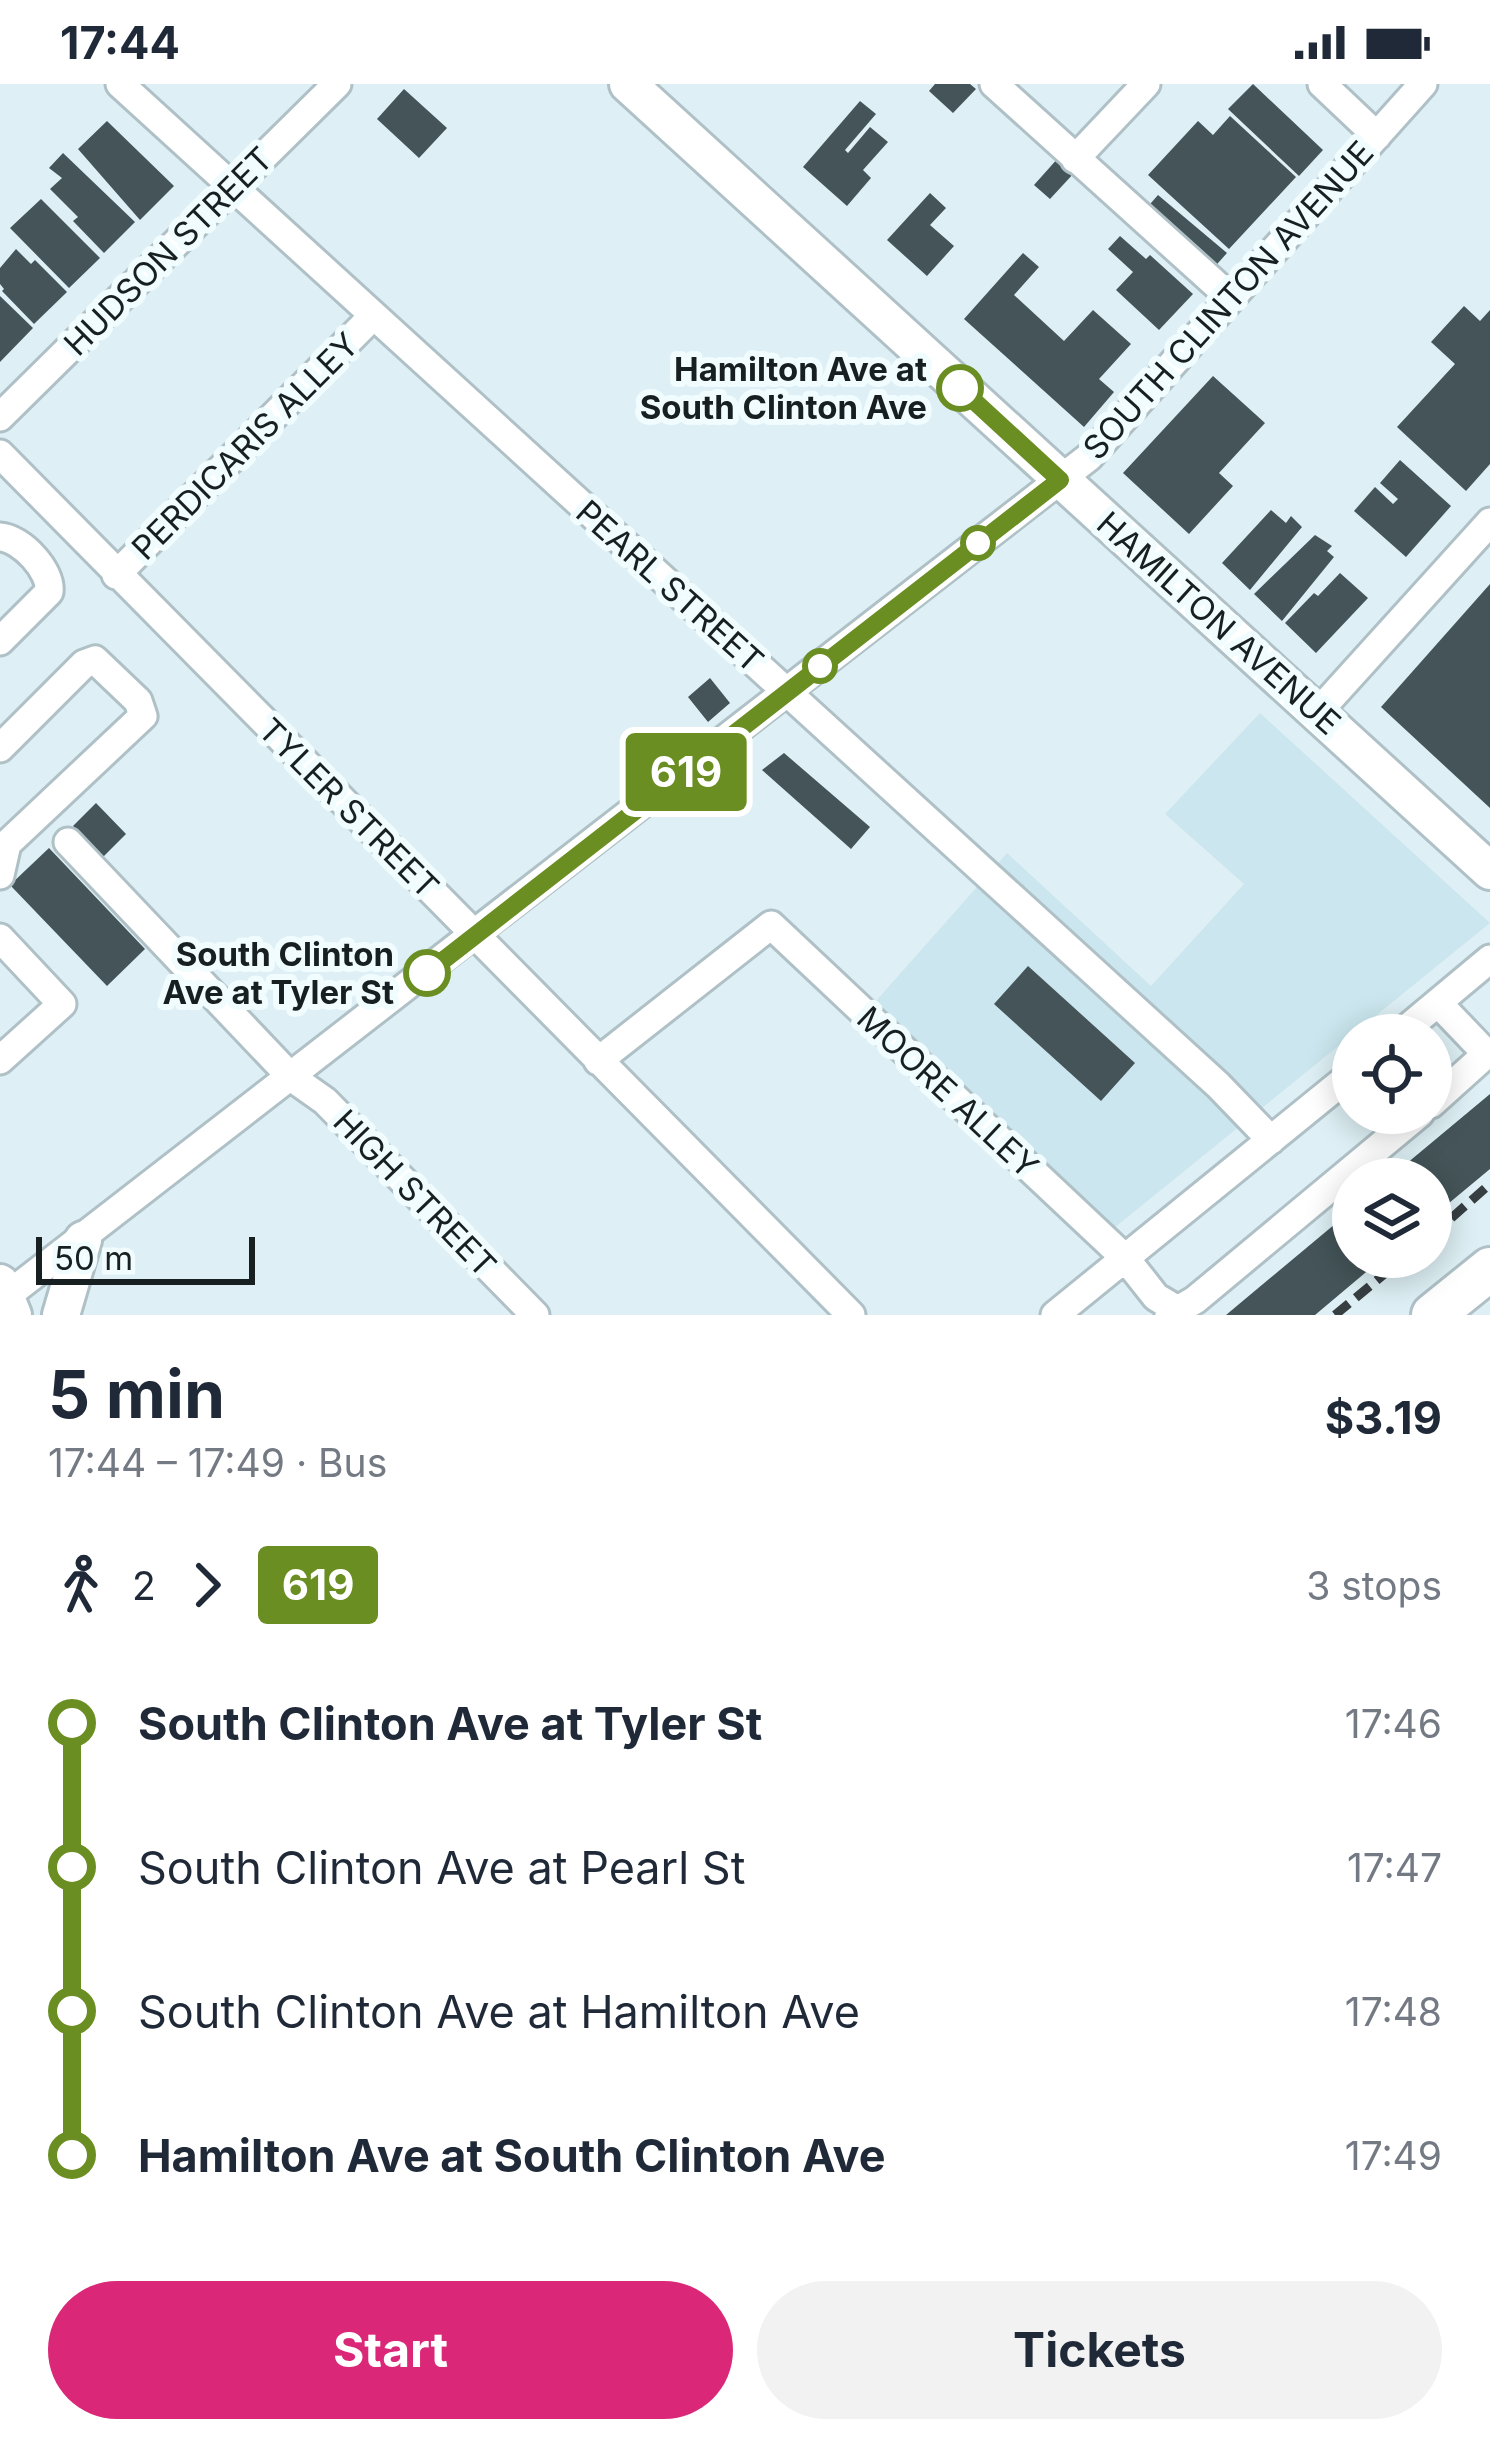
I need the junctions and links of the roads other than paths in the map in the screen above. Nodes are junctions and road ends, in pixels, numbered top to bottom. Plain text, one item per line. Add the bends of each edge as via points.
1 (120, 84) edge
2 (337, 84) edge
3 (628, 84) edge
4 (994, 84) edge
5 (1146, 84) edge
6 (1322, 84) edge
7 (1423, 84) edge
8 (1377, 136) junction
9 (1075, 159) junction
10 (232, 188) junction
11 (1231, 298) junction
12 (373, 316) junction
13 (4, 405) edge
14 (0, 454) edge
15 (1060, 480) junction
16 (1490, 522) edge
17 (0, 537) edge
18 (116, 575) junction
19 (0, 640) edge
20 (788, 693) junction
21 (1318, 712) junction
22 (0, 748) edge
23 (68, 842) dead end
24 (1490, 871) edge
25 (0, 874) edge
26 (476, 935) junction
27 (0, 938) edge
28 (1490, 959) edge
29 (1438, 1003) junction
30 (1425, 1014) edge
31 (1449, 1014) edge
32 (1452, 1017) edge
33 (0, 1060) edge
34 (598, 1061) junction
35 (291, 1077) junction
36 (1452, 1086) edge
37 (1332, 1090) edge
38 (1395, 1134) edge
39 (1271, 1140) junction
40 (83, 1240) junction
41 (1126, 1259) junction
42 (1490, 1268) edge
43 (5, 1302) edge
44 (1173, 1312) edge
45 (61, 1315) edge
46 (535, 1315) edge
47 (850, 1315) edge
48 (1055, 1315) edge
49 (1433, 1315) edge

1 - 10 street, PEARL STREET
2 - 10 street, HUDSON STREET
3 - 15 main road, HAMILTON AVENUE
4 - 9 street
5 - 9 street
6 - 8 street
7 - 8 street, SOUTH CLINTON AVENUE
8 - 11 street, SOUTH CLINTON AVENUE
9 - 11 street
10 - 12 street, PEARL STREET
10 - 13 street, HUDSON STREET
11 - 15 street, SOUTH CLINTON AVENUE
12 - 18 street, PERDICARIS ALLEY
12 - 20 street, PEARL STREET
14 - 18 street, TYLER STREET
15 - 20 street, SOUTH CLINTON AVENUE
15 - 21 main road, HAMILTON AVENUE
16 - 21 street
17 - 19 street via 11,538 51,584
18 - 26 street, TYLER STREET
20 - 26 street, SOUTH CLINTON AVENUE
20 - 39 street, PEARL STREET
21 - 24 main road, HAMILTON AVENUE
22 - 25 street via 95,660 138,700 142,716 7,844
23 - 35 street, HIGH STREET
26 - 34 street, TYLER STREET
26 - 35 street, SOUTH CLINTON AVENUE
27 - 33 street via 62,1004
28 - 29 street
29 - 30 street
29 - 31 street
32 - 36 street via 1482,1048 1481,1060
34 - 41 street, MOORE ALLEY via 771,925
34 - 47 street, TYLER STREET
35 - 40 street, SOUTH CLINTON AVENUE
35 - 46 street, HIGH STREET via 325,1101
37 - 39 street
38 - 44 street
39 - 41 street
40 - 43 street, SOUTH CLINTON AVENUE
40 - 45 main road
41 - 44 street, MOORE ALLEY
41 - 48 street
42 - 49 highway

